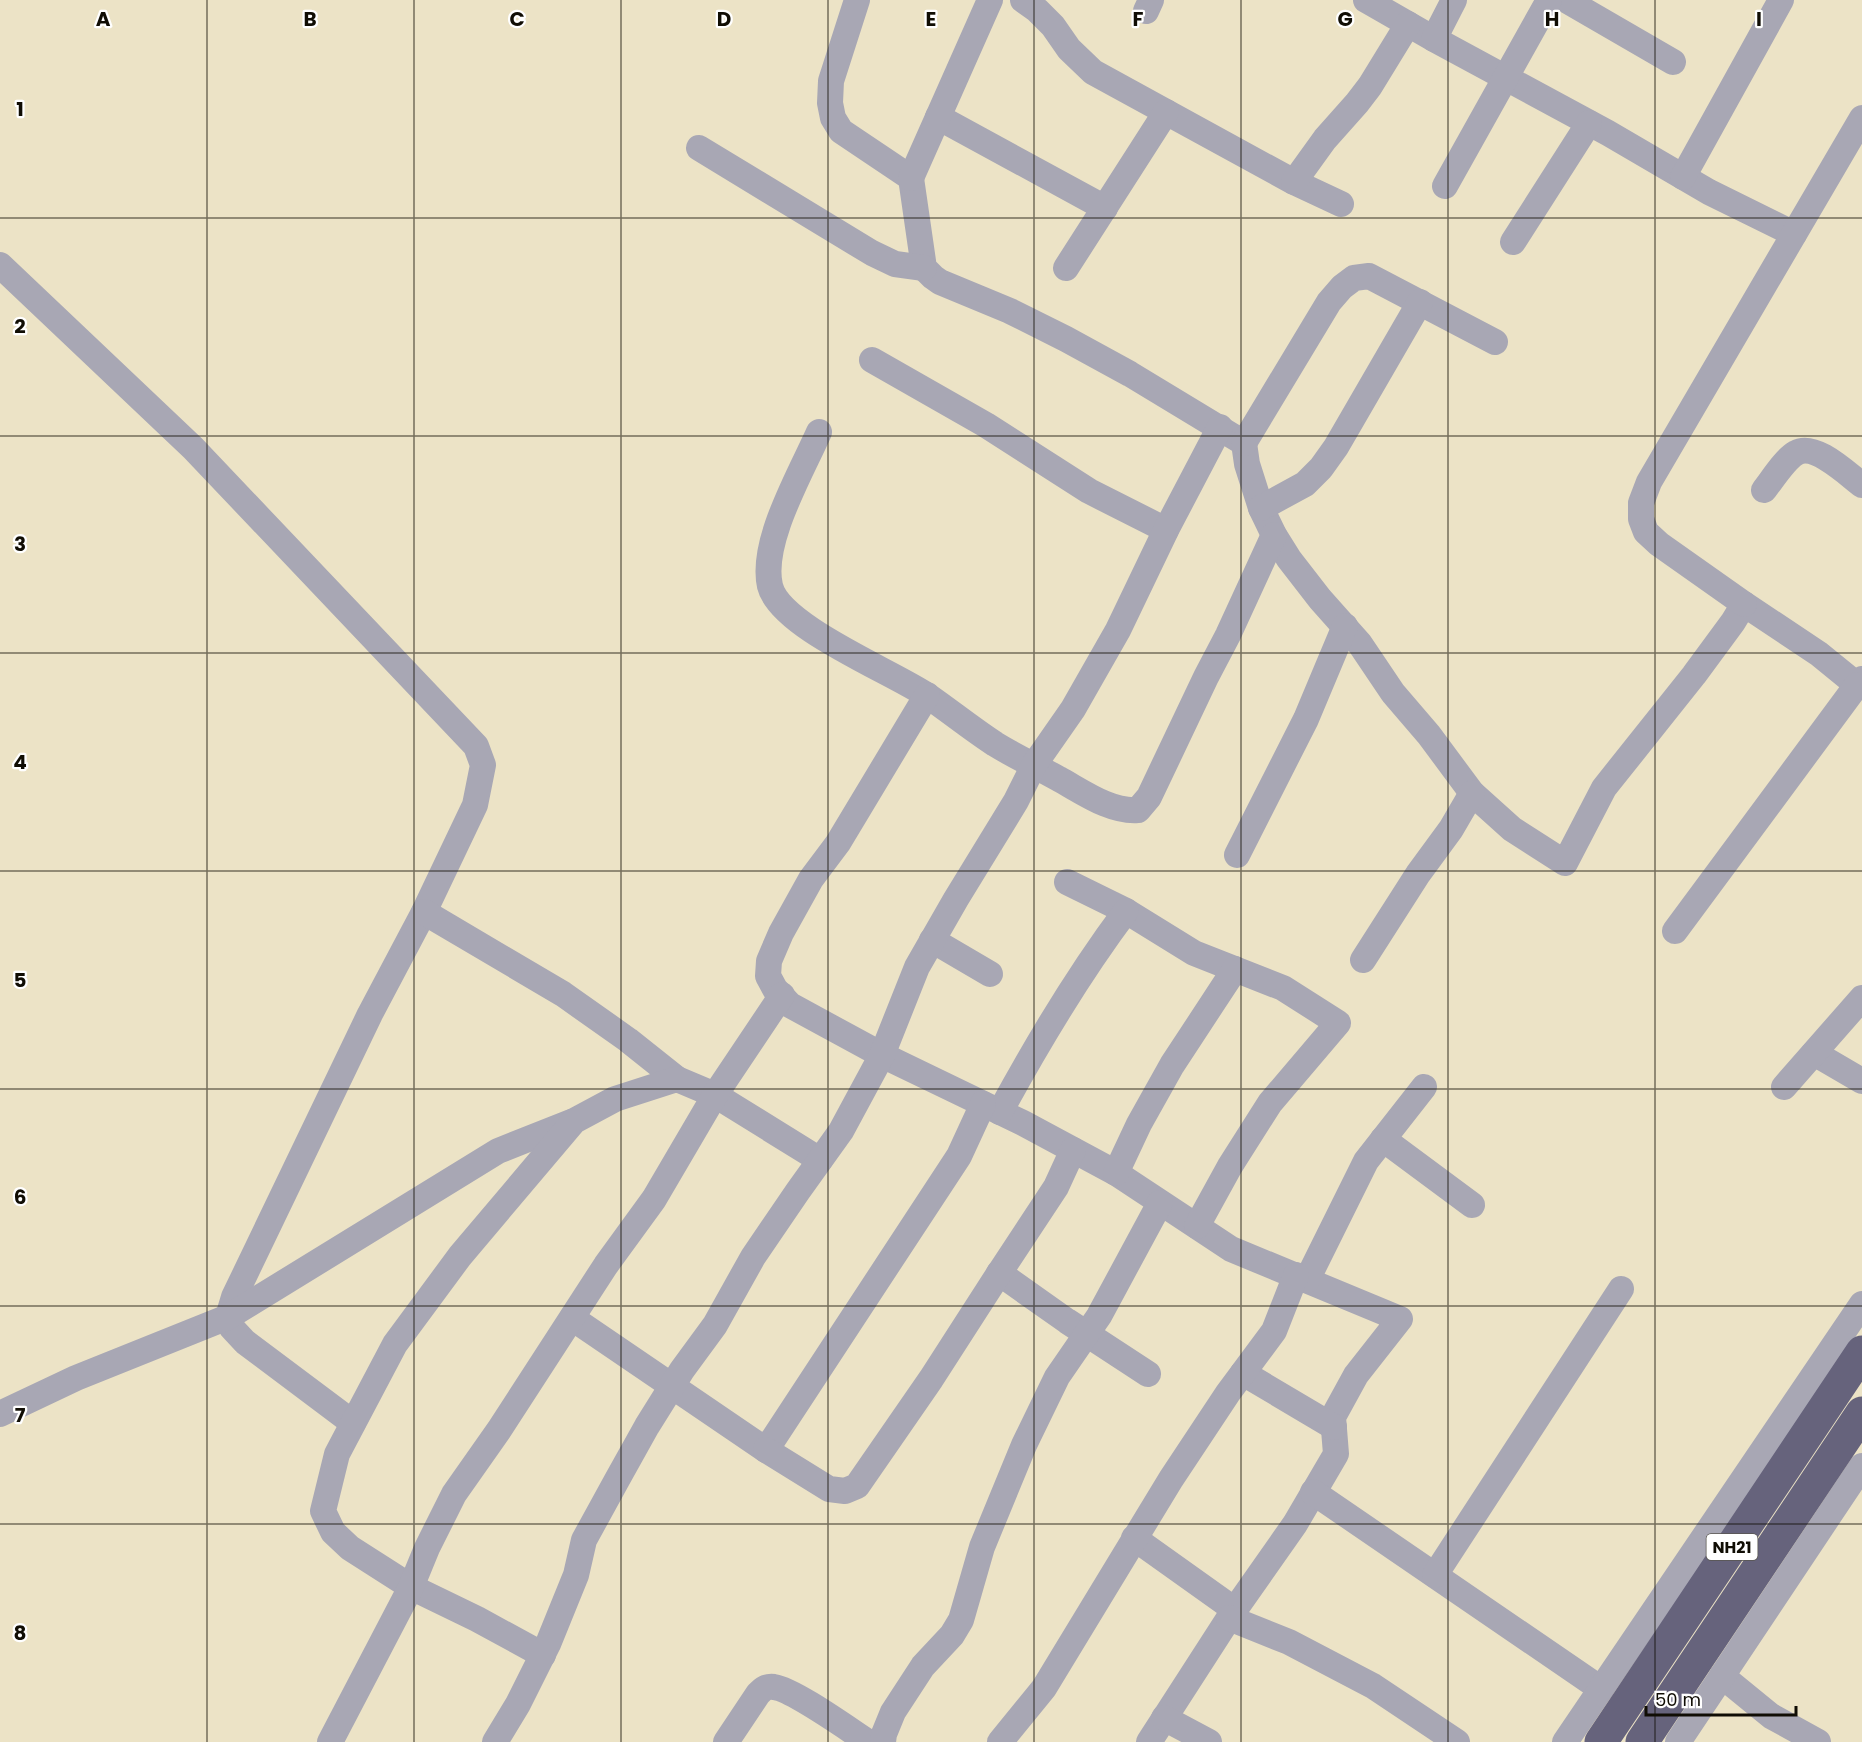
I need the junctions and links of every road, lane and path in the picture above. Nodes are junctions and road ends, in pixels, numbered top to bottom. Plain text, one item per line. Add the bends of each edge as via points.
1 (857, 0) edge
2 (990, 0) edge
3 (1023, 0) edge
4 (1366, 0) edge
5 (1454, 0) edge
6 (1549, 0) edge
7 (1566, 0) edge
8 (1781, 0) edge
9 (1408, 24) junction
10 (1434, 39) junction
11 (1673, 62) dead end
12 (1506, 78) junction
13 (1166, 112) junction
14 (938, 117) junction
15 (1862, 118) edge
16 (1588, 123) junction
17 (699, 148) dead end
18 (1683, 177) junction
19 (911, 178) junction
20 (1294, 182) junction
21 (1445, 186) dead end
22 (1341, 204) dead end
23 (1105, 208) junction
24 (1794, 234) junction
25 (1514, 242) dead end
26 (0, 265) edge
27 (924, 268) junction
28 (1066, 268) dead end
29 (1420, 302) junction
30 (1496, 342) dead end
31 (872, 360) dead end
32 (1220, 427) junction
33 (819, 432) dead end
34 (1244, 443) junction
35 (1862, 485) edge
36 (1764, 490) dead end
37 (1261, 508) junction
38 (1166, 530) junction
39 (1274, 535) junction
40 (1743, 604) junction
41 (1345, 626) junction
42 (1860, 682) edge
43 (927, 695) junction
44 (1035, 765) junction
45 (1472, 793) junction
46 (1237, 855) dead end
47 (1067, 882) dead end
48 (1126, 911) junction
49 (424, 912) junction
50 (1676, 931) dead end
51 (932, 940) junction
52 (1363, 960) dead end
53 (1235, 969) junction
54 (990, 974) dead end
55 (782, 995) junction
56 (1862, 999) edge
57 (1814, 1053) junction
58 (882, 1055) junction
59 (676, 1078) junction
60 (1862, 1081) edge
61 (1424, 1087) dead end
62 (1784, 1087) dead end
63 (715, 1095) junction
64 (992, 1108) junction
65 (574, 1121) junction
66 (1383, 1139) junction
67 (1072, 1150) junction
68 (820, 1160) junction
69 (1116, 1173) junction
70 (1160, 1203) junction
71 (1472, 1205) dead end
72 (1197, 1226) junction
73 (999, 1273) junction
74 (1302, 1278) junction
75 (1621, 1289) dead end
76 (1862, 1304) edge
77 (228, 1317) junction
78 (572, 1318) junction
79 (1086, 1334) junction
80 (1862, 1352) edge
81 (1243, 1373) junction
82 (1148, 1374) dead end
83 (672, 1386) junction
84 (1862, 1413) edge
85 (0, 1414) edge
86 (353, 1423) junction
87 (1334, 1427) junction
88 (766, 1450) junction
89 (1862, 1467) edge
90 (1313, 1492) junction
91 (1134, 1538) junction
92 (1434, 1575) junction
93 (411, 1587) junction
94 (1232, 1614) junction
95 (543, 1654) junction
96 (1722, 1676) junction
97 (1601, 1689) junction
98 (1164, 1718) junction
99 (330, 1742) edge
100 (495, 1742) edge
101 (726, 1742) edge
102 (868, 1742) edge
103 (883, 1742) edge
104 (1000, 1742) edge
105 (1149, 1742) edge
106 (1209, 1742) edge
107 (1457, 1742) edge
108 (1565, 1742) edge
109 (1601, 1742) edge
110 (1642, 1742) edge
111 (1678, 1742) edge
112 (1818, 1742) edge

1 - 19 street via 831,81 833,118 842,131
2 - 14 street
3 - 13 street via 1053,26 1069,49 1093,72
4 - 9 street
5 - 10 street
6 - 12 street
7 - 11 street
8 - 18 street
9 - 10 street
9 - 20 street via 1370,86
10 - 12 street
12 - 16 street
12 - 21 street
13 - 20 street
13 - 23 street
14 - 19 street
14 - 23 street
15 - 24 street
16 - 18 street
16 - 25 street
17 - 27 street via 878,256 895,264
18 - 24 street
19 - 27 street
20 - 22 street
23 - 28 street
24 - 40 street via 1649,482 1641,503 1646,532
26 - 49 street via 193,448 476,746 483,765 475,805
27 - 32 street via 940,282 1066,339
29 - 30 street
29 - 34 street via 1369,276 1354,278 1342,287 1329,302
29 - 37 street via 1321,468 1305,484
31 - 38 street via 986,425 1089,491
32 - 34 street
32 - 38 street
33 - 43 street via 777,526 768,563 770,588 782,607 815,632
34 - 37 street
35 - 36 street via 1820,453 1804,450 1790,458
37 - 39 street
38 - 44 street via 1118,630 1073,709
39 - 41 street via 1295,567
39 - 44 street via 1149,797 1138,810 1125,811 1101,802
40 - 42 street
40 - 45 street via 1694,675 1604,788 1565,863 1512,829
41 - 45 street
41 - 46 street via 1305,719
42 - 50 street
43 - 44 street via 996,745
43 - 55 street via 781,933 769,961 768,976
44 - 51 street
45 - 52 street
47 - 48 street
48 - 53 street via 1194,953
48 - 64 street
49 - 59 street via 564,994
49 - 77 street via 370,1014 234,1297
51 - 54 street
51 - 58 street
53 - 69 street via 1172,1065
53 - 72 street via 1283,988 1338,1023 1270,1103
55 - 58 street via 790,1005
55 - 63 street
56 - 57 street
57 - 60 street
57 - 62 street
58 - 64 street
58 - 68 street via 841,1131
59 - 63 street
59 - 65 street via 615,1099
61 - 66 street
63 - 68 street
63 - 78 street via 654,1199
64 - 67 street
64 - 88 street
65 - 77 street via 498,1151
65 - 86 street via 460,1256 395,1344
66 - 71 street
66 - 74 street via 1366,1161
67 - 69 street
67 - 73 street via 1056,1188
68 - 83 street
69 - 70 street
70 - 72 street
70 - 79 street
72 - 74 street via 1231,1249
73 - 79 street
73 - 88 street via 857,1486 845,1491 829,1489
74 - 81 street via 1274,1331
74 - 87 street via 1400,1319 1356,1375 1333,1417
75 - 92 street
76 - 97 street
77 - 85 street via 76,1378
77 - 86 street via 245,1342
78 - 83 street
78 - 93 street via 454,1494
79 - 82 street
79 - 103 street via 1057,1377 1024,1445 982,1547 961,1620 899,1703
80 - 109 highway, NH21
81 - 87 street
81 - 91 street
83 - 88 street
83 - 95 street via 584,1540 576,1575
84 - 110 highway, NH21
86 - 93 street via 337,1454 323,1511 333,1532 350,1548
87 - 90 street via 1336,1454
89 - 96 street
90 - 92 street
90 - 94 street
91 - 94 street
91 - 104 street via 1044,1688
92 - 97 street
93 - 95 street
93 - 99 street
94 - 98 street
94 - 107 street via 1373,1686
95 - 100 street
96 - 111 street
96 - 112 street via 1771,1716
97 - 108 street
98 - 105 street
98 - 106 street
101 - 102 street via 758,1694 775,1687

